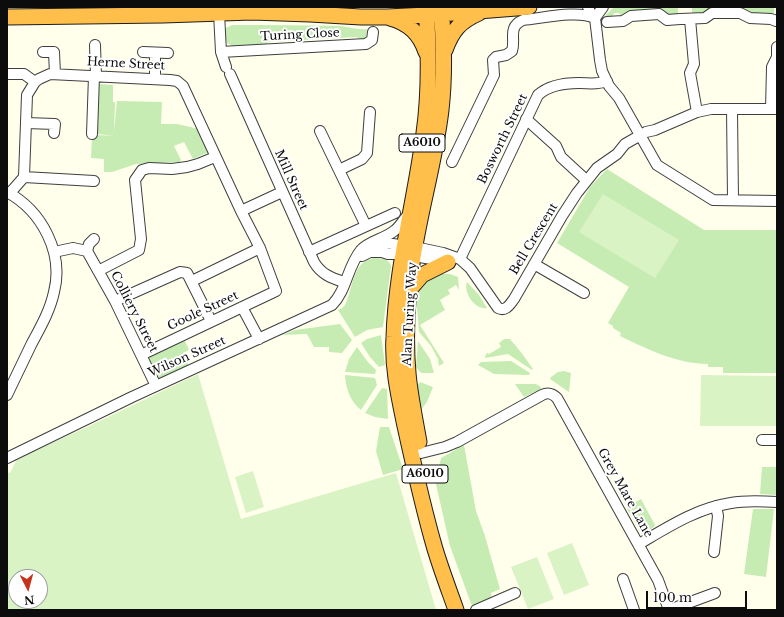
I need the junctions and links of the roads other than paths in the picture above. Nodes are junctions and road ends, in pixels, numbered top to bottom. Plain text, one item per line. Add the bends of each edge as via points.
1 (348, 7) edge
2 (529, 7) edge
3 (588, 7) edge
4 (603, 7) edge
5 (435, 10) edge
6 (490, 10) junction
7 (104, 11) edge
8 (162, 11) edge
9 (219, 13) junction
10 (310, 14) junction
11 (7, 17) edge
12 (387, 17) junction
13 (595, 18) junction
14 (690, 19) junction
15 (607, 22) dead end
16 (777, 22) edge
17 (372, 32) dead end
18 (95, 45) dead end
19 (777, 47) edge
20 (43, 52) dead end
21 (143, 52) dead end
22 (220, 52) junction
23 (155, 53) junction
24 (168, 53) dead end
25 (444, 53) junction
26 (429, 60) junction
27 (7, 74) edge
28 (55, 74) junction
29 (95, 76) junction
30 (155, 79) junction
31 (607, 80) junction
32 (35, 82) junction
33 (732, 109) junction
34 (774, 109) edge
35 (370, 112) dead end
36 (697, 112) junction
37 (426, 118) junction
38 (526, 119) junction
39 (26, 123) junction
40 (320, 130) dead end
41 (54, 133) dead end
42 (92, 134) dead end
43 (639, 135) junction
44 (215, 157) junction
45 (452, 162) dead end
46 (339, 170) junction
47 (24, 177) junction
48 (586, 180) junction
49 (94, 181) dead end
50 (282, 192) junction
51 (8, 193) edge
52 (733, 200) junction
53 (777, 201) edge
54 (241, 211) junction
55 (410, 211) junction
56 (395, 213) dead end
57 (366, 226) junction
58 (94, 239) dead end
59 (260, 248) junction
60 (362, 249) junction
61 (409, 251) junction
62 (54, 252) junction
63 (87, 252) junction
64 (309, 252) junction
65 (355, 260) junction
66 (454, 261) junction
67 (534, 264) junction
68 (98, 271) junction
69 (192, 281) junction
70 (344, 282) junction
71 (276, 290) joint
72 (410, 290) junction
73 (584, 293) dead end
74 (115, 301) junction
75 (242, 307) junction
76 (211, 321) junction
77 (259, 339) junction
78 (141, 354) junction
79 (156, 386) junction
80 (7, 395) edge
81 (762, 440) dead end
82 (777, 440) edge
83 (421, 454) junction
84 (7, 458) edge
85 (777, 502) edge
86 (716, 506) junction
87 (639, 544) junction
88 (714, 552) dead end
89 (623, 579) dead end
90 (515, 593) dead end
91 (715, 593) dead end
92 (456, 610) edge
93 (466, 610) edge
94 (476, 610) edge
95 (634, 610) edge
96 (669, 610) edge

1 - 10 highway
2 - 6 highway
3 - 13 street
4 - 13 street
5 - 6 highway
5 - 12 highway
5 - 25 highway, Alan Turing Way / A6010
5 - 26 highway, Alan Turing Way / A6010
5 - 37 highway via 435,75 432,108
6 - 25 highway via 457,27
7 - 8 highway
7 - 11 highway
8 - 9 highway
9 - 10 highway
9 - 22 street
10 - 12 highway
12 - 26 highway via 402,22 414,30 423,43
13 - 31 street via 602,71
13 - 45 street via 577,14 520,21 514,28 512,51 493,60 492,79
14 - 15 street via 667,20 659,14 631,16 624,21
14 - 16 street via 705,18 712,13 740,13 750,18 771,19
14 - 36 street via 694,64 690,73
17 - 22 street, Turing Close via 372,40 366,44
18 - 29 street
19 - 34 street via 777,57 772,67
20 - 28 street via 54,52
21 - 23 street
22 - 50 street, Mill Street
23 - 24 street
23 - 30 street
25 - 61 highway, Alan Turing Way / A6010 via 441,110 433,159
26 - 37 highway, Alan Turing Way / A6010
27 - 32 street via 24,74
28 - 29 street, Herne Street
28 - 32 street, Herne Street via 44,76
29 - 30 street, Herne Street
29 - 42 street
30 - 44 street, Herne Street via 177,81 182,86
31 - 38 street, Bosworth Street via 596,84 579,83 549,87 538,95
31 - 43 street
32 - 39 street via 27,95
33 - 34 street, Bell Crescent
33 - 36 street, Bell Crescent
33 - 52 street
35 - 46 street via 367,153 362,159
36 - 43 street, Bell Crescent
37 - 55 highway, Alan Turing Way / A6010
38 - 48 street via 556,146 561,157
38 - 66 street, Bosworth Street
39 - 41 street via 55,124
39 - 47 street
40 - 46 street
43 - 48 street, Bell Crescent via 625,144
43 - 52 street via 660,168 713,200
44 - 54 street, Herne Street
44 - 68 street via 187,167 142,170 135,180 141,239 139,250
46 - 57 street
47 - 49 street
47 - 51 street
48 - 67 street, Bell Crescent
50 - 54 street
50 - 64 street, Mill Street
51 - 62 street via 20,200 38,218
52 - 53 street
54 - 59 street, Herne Street
55 - 60 street, Wilson Street via 394,232
55 - 61 highway, Alan Turing Way / A6010
56 - 57 street
57 - 64 street
58 - 63 street via 89,244
59 - 69 street
59 - 71 street, Herne Street
60 - 61 street via 377,243
60 - 65 street, Wilson Street
61 - 65 street via 388,254 370,252
61 - 66 street
61 - 72 highway, Alan Turing Way / A6010
61 - 92 highway, Alan Turing Way / A6010 via 395,307 396,379 412,459 435,550
62 - 63 street via 73,248
62 - 80 street via 57,273 54,292 45,318
63 - 68 street, Colliery Street
64 - 70 street, Mill Street via 321,272
65 - 70 street, Wilson Street
66 - 67 street, Bell Crescent via 473,271 501,309 514,299
66 - 72 highway via 422,275
67 - 73 street
68 - 74 street, Colliery Street
69 - 74 street via 188,273 180,272
69 - 76 street
70 - 77 street, Wilson Street via 339,298 332,305
71 - 75 street, Goole Street
72 - 83 highway, Alan Turing Way / A6010 via 408,372
74 - 78 street, Colliery Street
75 - 76 street, Goole Street
75 - 77 street
76 - 78 street, Goole Street
77 - 79 street, Wilson Street
78 - 79 street, Colliery Street
79 - 84 street, Wilson Street
81 - 82 street
83 - 87 street, Grey Mare Lane via 457,442 532,400 544,394 551,394 557,398
83 - 93 highway, Alan Turing Way / A6010 via 440,534
85 - 86 street via 735,502
86 - 87 street via 690,515
86 - 88 street via 718,516
87 - 96 street, Grey Mare Lane via 658,580
89 - 95 street
90 - 94 street
91 - 96 street

